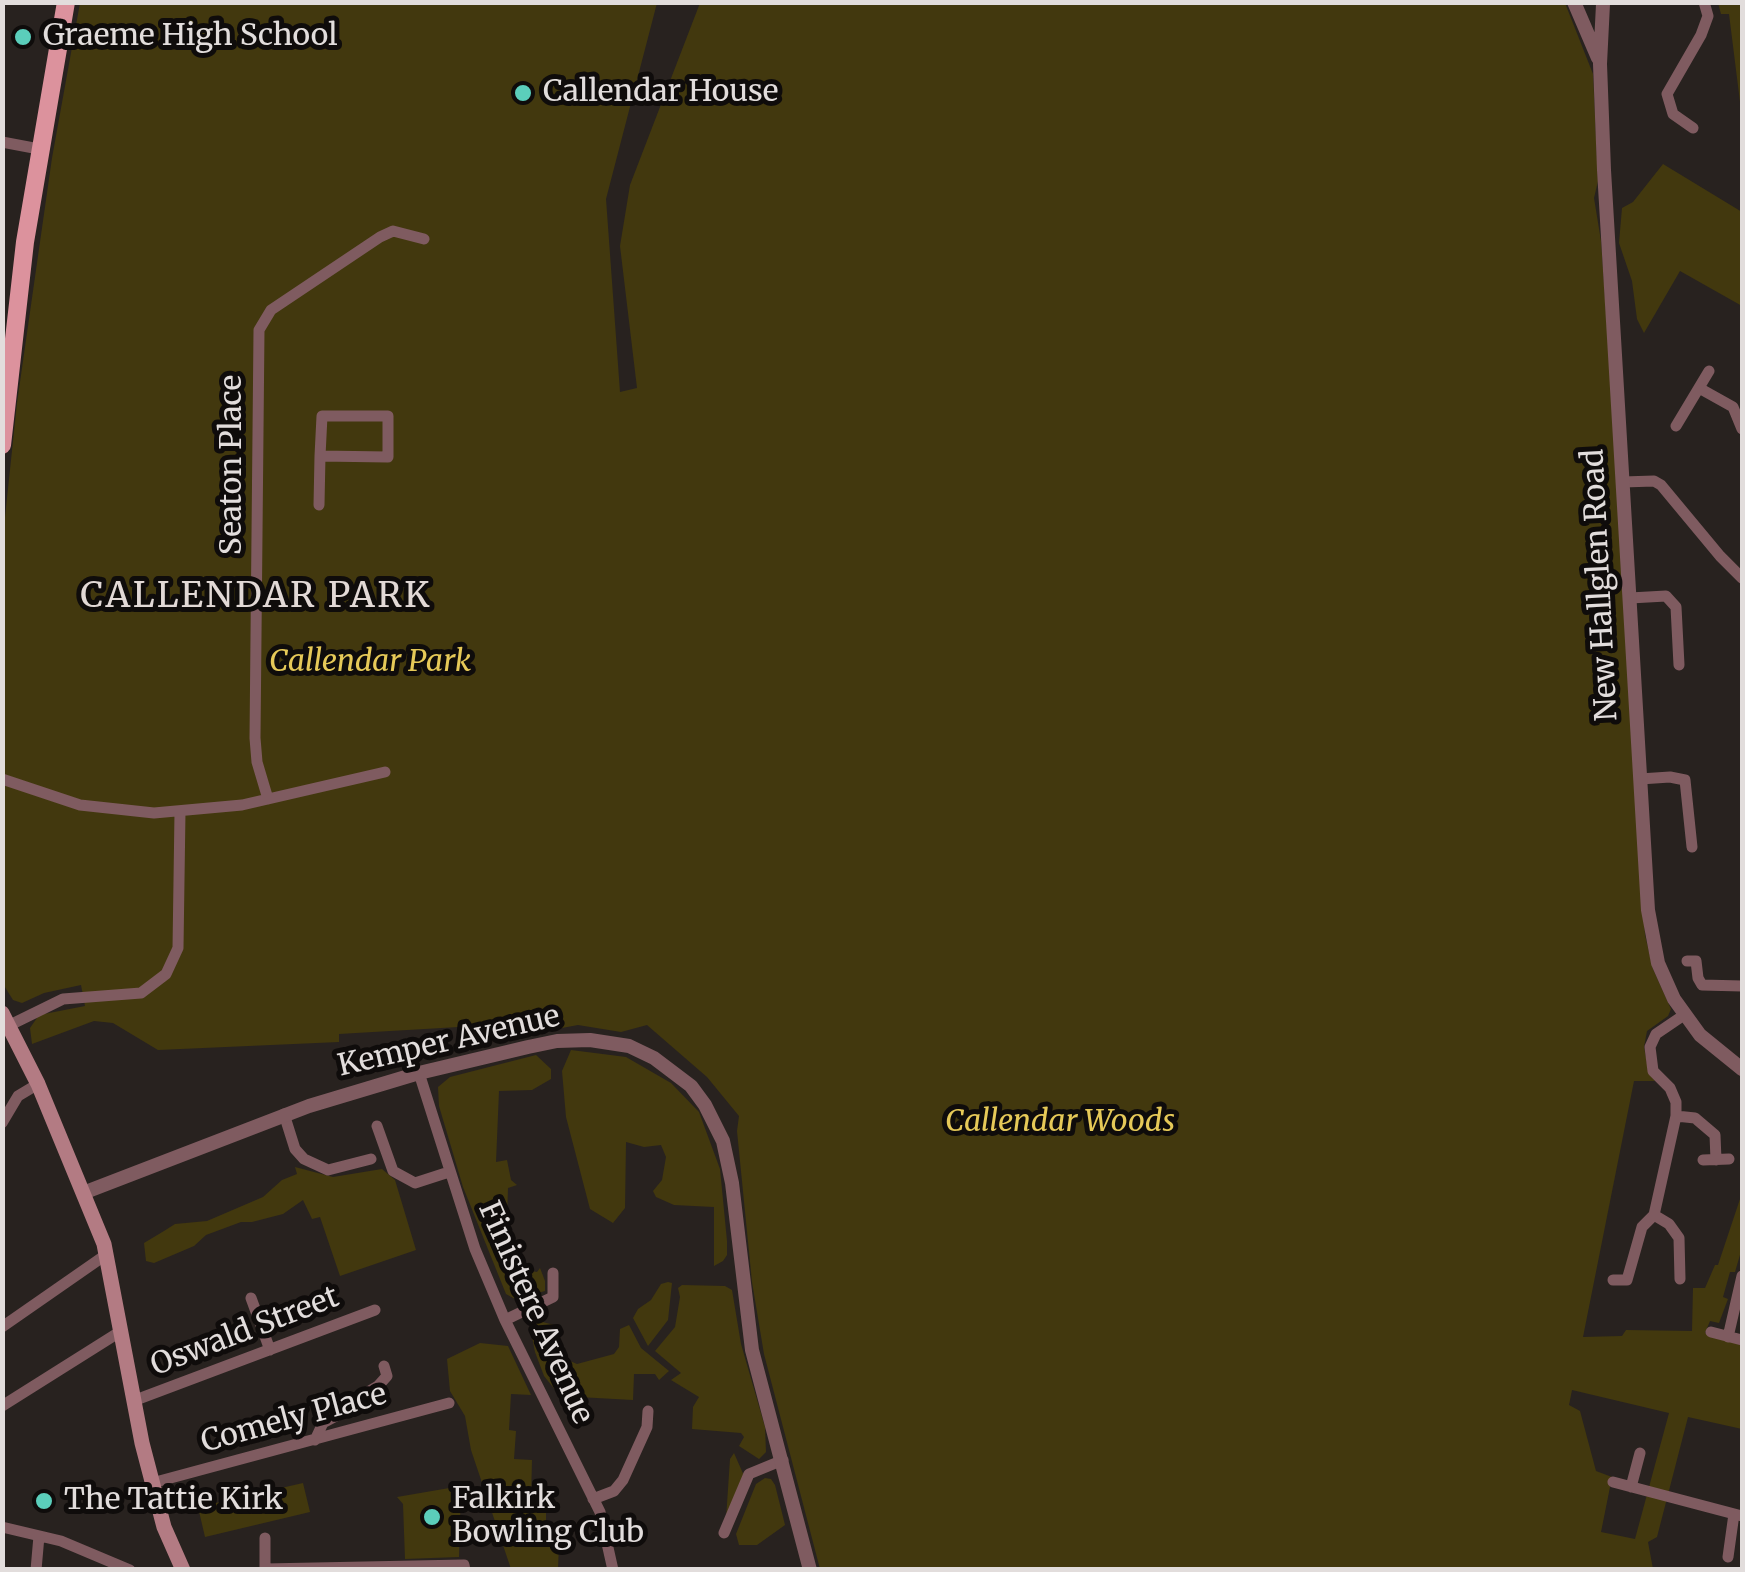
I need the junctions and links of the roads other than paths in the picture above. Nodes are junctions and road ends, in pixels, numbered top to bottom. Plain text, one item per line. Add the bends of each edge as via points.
1 (66, 2) edge
2 (1574, 2) edge
3 (1704, 2) edge
4 (1603, 3) edge
5 (1600, 64) junction
6 (1694, 128) dead end
7 (2, 142) edge
8 (39, 149) junction
9 (424, 239) dead end
10 (1709, 371) dead end
11 (1699, 388) junction
12 (1676, 426) dead end
13 (1742, 429) edge
14 (2, 445) edge
15 (320, 456) junction
16 (1623, 482) junction
17 (319, 505) dead end
18 (1742, 578) edge
19 (1630, 598) junction
20 (1679, 665) dead end
21 (384, 772) dead end
22 (2, 779) edge
23 (1640, 779) junction
24 (268, 800) junction
25 (180, 812) junction
26 (1692, 847) dead end
27 (1687, 961) dead end
28 (1742, 986) edge
29 (1684, 1015) junction
30 (6, 1019) edge
31 (1742, 1070) edge
32 (419, 1073) junction
33 (38, 1084) junction
34 (284, 1114) junction
35 (1676, 1116) junction
36 (2, 1123) edge
37 (377, 1126) dead end
38 (371, 1158) dead end
39 (1716, 1160) dead end
40 (449, 1172) junction
41 (83, 1193) junction
42 (1654, 1215) junction
43 (107, 1254) junction
44 (553, 1273) dead end
45 (1742, 1276) edge
46 (1680, 1279) dead end
47 (1613, 1280) dead end
48 (251, 1298) dead end
49 (375, 1310) dead end
50 (505, 1320) junction
51 (2, 1327) edge
52 (1711, 1332) dead end
53 (118, 1333) junction
54 (1728, 1337) junction
55 (1742, 1340) edge
56 (270, 1350) junction
57 (384, 1366) dead end
58 (132, 1402) junction
59 (450, 1404) dead end
60 (2, 1406) edge
61 (648, 1411) dead end
62 (314, 1440) junction
63 (1640, 1453) dead end
64 (782, 1460) junction
65 (1613, 1482) dead end
66 (152, 1483) junction
67 (1631, 1487) junction
68 (593, 1499) junction
69 (1738, 1515) edge
70 (2, 1527) edge
71 (724, 1533) dead end
72 (39, 1536) junction
73 (265, 1538) dead end
74 (1728, 1556) dead end
75 (464, 1567) edge
76 (266, 1569) edge
77 (36, 1570) edge
78 (130, 1570) edge
79 (183, 1570) edge
80 (613, 1570) edge
81 (810, 1570) edge

1 - 8 main road
2 - 4 street via 1587,9
2 - 5 street, New Hallglen Road
3 - 6 street via 1708,16 1701,36 1668,94 1673,114
4 - 5 street, New Hallglen Road
5 - 16 street, New Hallglen Road
7 - 8 street
8 - 14 main road
9 - 24 street, Seaton Place via 393,231 380,237 271,310 259,330 255,738
10 - 11 street
11 - 12 street
11 - 13 street via 1733,407
15 - 15 street via 388,458 388,416 322,416
15 - 17 street
16 - 18 street via 1661,485
16 - 19 street, New Hallglen Road
19 - 20 street via 1666,596 1676,607
19 - 23 street, New Hallglen Road
21 - 24 street
22 - 25 street via 100,809
23 - 26 street via 1686,780
23 - 29 street, New Hallglen Road via 1652,944
24 - 25 street
25 - 30 street via 178,948 166,974 141,993 63,999
27 - 28 street via 1696,961 1702,985
29 - 31 street, New Hallglen Road
29 - 35 street via 1656,1034 1650,1047 1653,1071 1670,1088
30 - 33 main road
32 - 34 street, Kemper Avenue
32 - 40 street, Finistere Avenue
32 - 64 street, Kemper Avenue via 540,1044 590,1040 642,1052 690,1086 716,1126 728,1161 752,1350
33 - 36 street via 18,1096
33 - 41 main road
34 - 38 street via 304,1160 328,1170
34 - 41 street, Kemper Avenue
35 - 39 street via 1695,1118 1715,1135
35 - 42 street
37 - 40 street via 393,1172 415,1183
40 - 50 street, Finistere Avenue
41 - 43 main road
42 - 46 street via 1679,1238
42 - 47 street via 1642,1227 1627,1280
43 - 51 street
43 - 53 main road
44 - 50 street via 553,1297
45 - 54 street
48 - 56 street
49 - 56 street, Oswald Street
50 - 68 street, Finistere Avenue
52 - 54 street
53 - 58 main road
53 - 60 street
54 - 55 street
56 - 58 street, Oswald Street
57 - 62 street via 387,1376 378,1386 323,1422
58 - 66 main road
59 - 62 street, Comely Place
61 - 68 street via 623,1480
62 - 66 street, Comely Place
63 - 67 street
64 - 71 street via 746,1468
64 - 81 street, Kemper Avenue
65 - 67 street
66 - 79 main road
67 - 69 street
68 - 80 street, Finistere Avenue
69 - 74 street
70 - 72 street
72 - 77 street
72 - 78 street
73 - 76 street
75 - 76 street

